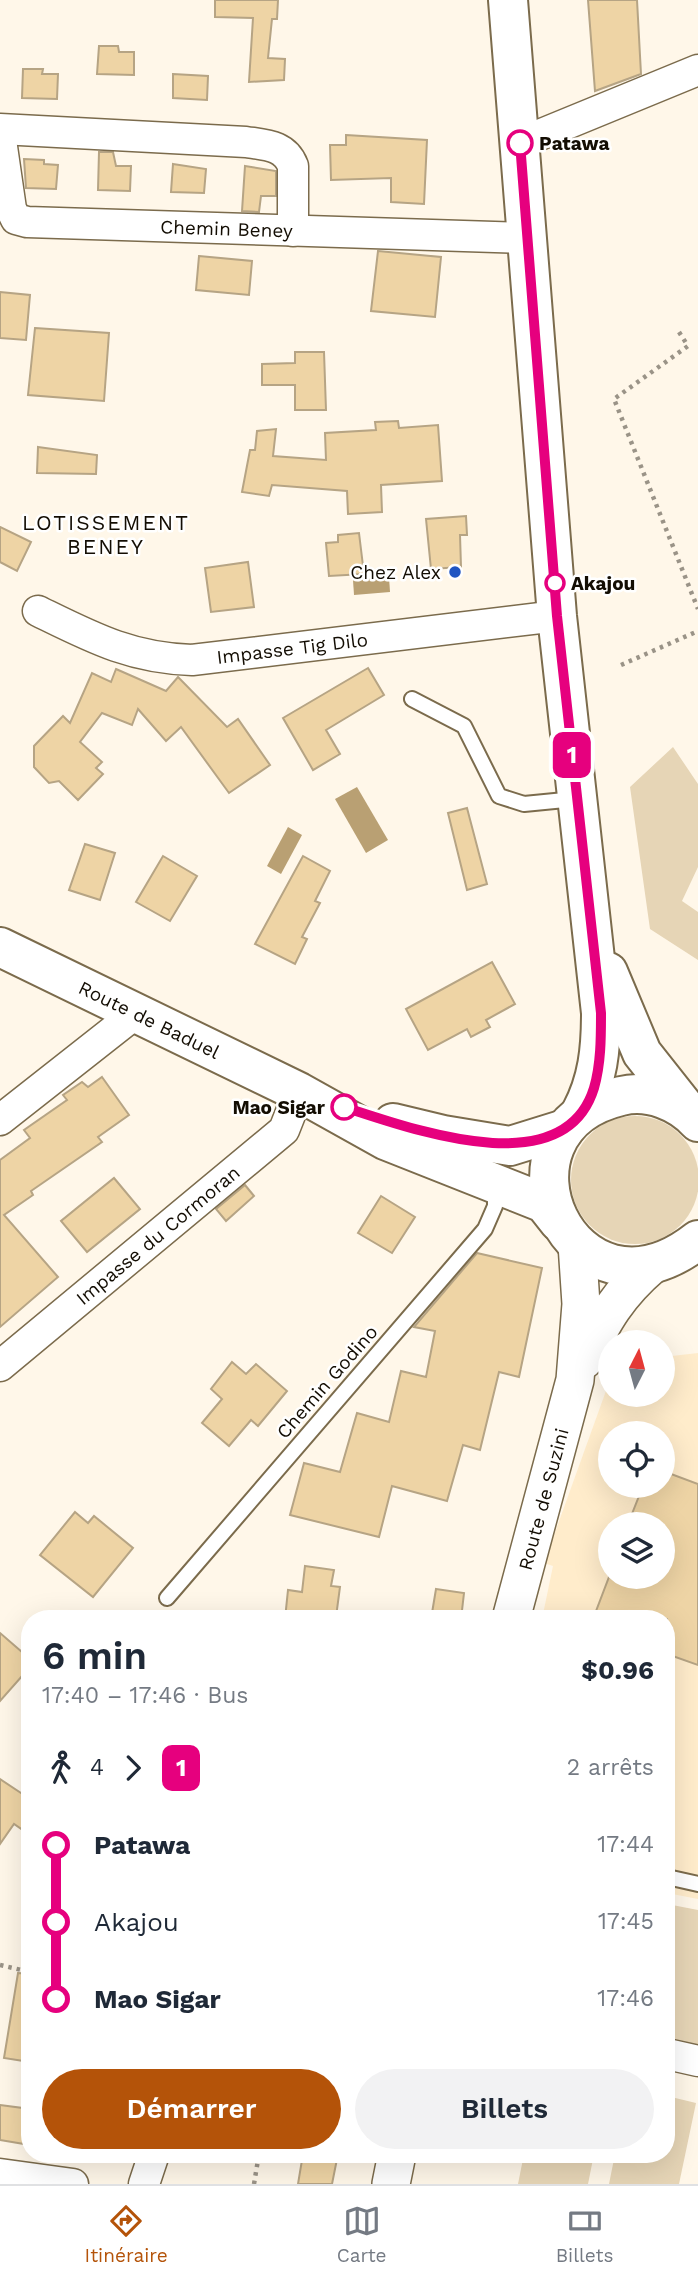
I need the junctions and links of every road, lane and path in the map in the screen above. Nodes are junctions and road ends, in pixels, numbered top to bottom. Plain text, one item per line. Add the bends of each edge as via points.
1 (508, 0) edge
2 (698, 70) edge
3 (0, 131) edge
4 (520, 143) junction
5 (293, 231) junction
6 (526, 238) junction
7 (680, 332) dead end
8 (698, 609) edge
9 (38, 611) dead end
10 (557, 616) junction
11 (698, 631) edge
12 (621, 666) dead end
13 (412, 699) dead end
14 (576, 799) junction
15 (593, 931) junction
16 (0, 947) edge
17 (136, 1013) junction
18 (299, 1093) junction
19 (693, 1116) edge
20 (573, 1120) junction
21 (0, 1121) edge
22 (495, 1182) junction
23 (568, 1233) junction
24 (681, 1256) edge
25 (0, 1366) edge
26 (575, 1380) junction
27 (167, 1598) dead end
28 (513, 1610) edge
29 (675, 1879) edge
30 (698, 1884) edge
31 (0, 1965) edge
32 (21, 1970) edge
33 (675, 2056) edge
34 (698, 2061) edge
35 (151, 2163) edge
36 (258, 2163) edge
37 (395, 2163) edge
38 (0, 2174) edge
39 (73, 2184) edge
40 (144, 2184) edge
41 (254, 2184) edge
42 (391, 2184) edge

1 - 4 main road
2 - 4 street
3 - 5 street, Chemin Beney via 16,219
3 - 5 street via 275,146 290,157 293,166
4 - 6 main road
5 - 6 street, Chemin Beney
6 - 10 main road
7 - 8 path via 688,346 614,399
9 - 10 street, Impasse Tig Dilo via 113,648 192,660
10 - 14 main road
11 - 12 path
13 - 14 lane via 464,726 499,796 524,804
14 - 15 main road
15 - 19 main road via 642,1053
15 - 20 main road via 601,1043 594,1089
16 - 17 main road, Route de Baduel
17 - 18 main road, Route de Baduel
17 - 21 street
18 - 20 main road, Route de Baduel via 411,1128 510,1146
18 - 22 main road, Route de Baduel via 385,1140
18 - 25 street, Impasse du Cormoran via 284,1130
19 - 20 main road, Route de Baduel via 656,1096 629,1094 600,1101
20 - 23 main road via 551,1156 548,1185
22 - 23 main road, Route de Baduel via 544,1203
22 - 27 lane, Chemin Godino via 495,1206 485,1229
23 - 24 main road, Route de Baduel via 604,1261 630,1267
23 - 26 street, Route de Suzini via 581,1304
24 - 26 street, Route de Suzini via 625,1288
26 - 28 street, Route de Suzini
29 - 30 lane
31 - 32 path
33 - 34 street
35 - 40 street
36 - 41 path
37 - 42 street
38 - 39 street

